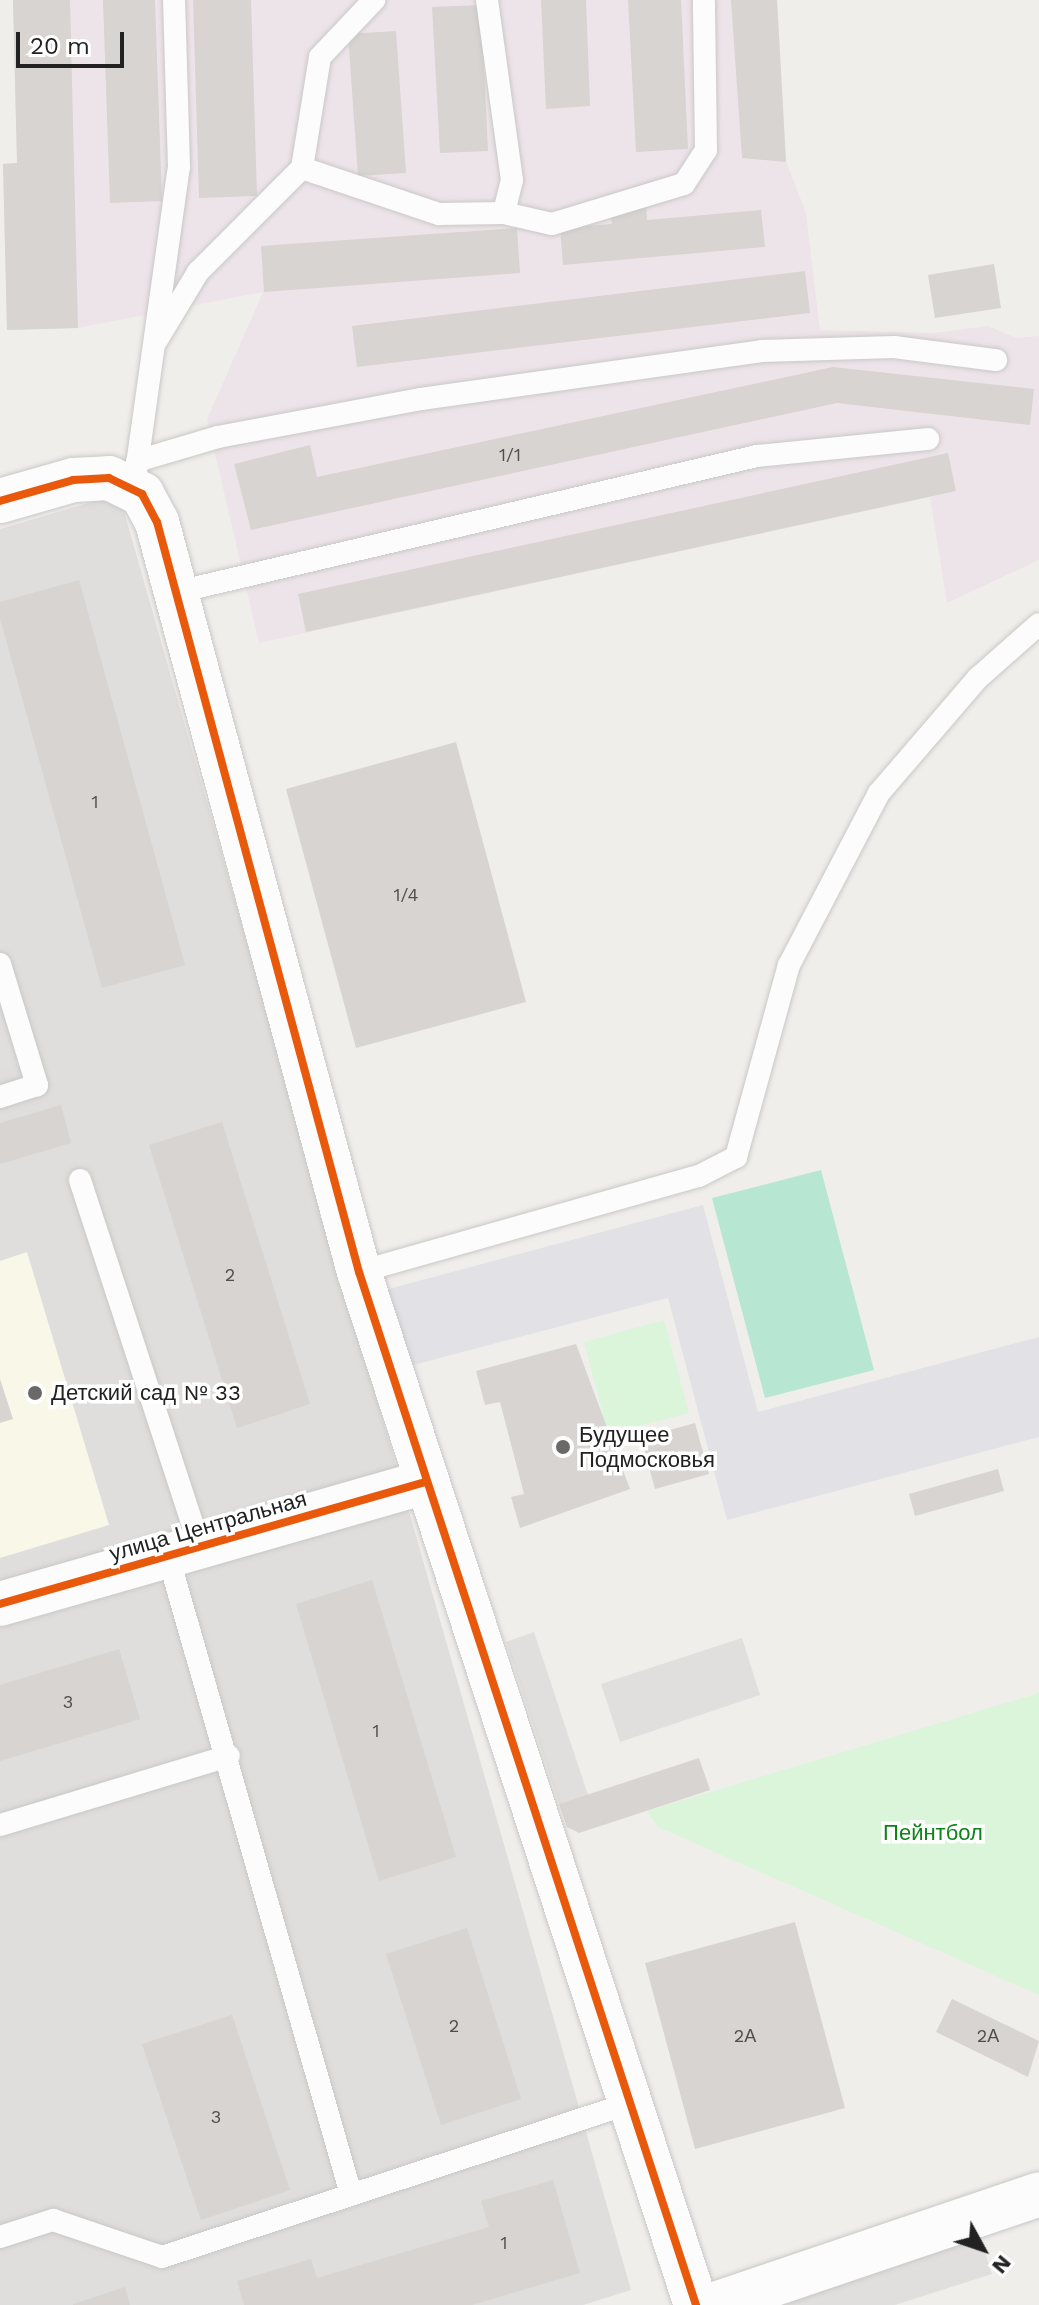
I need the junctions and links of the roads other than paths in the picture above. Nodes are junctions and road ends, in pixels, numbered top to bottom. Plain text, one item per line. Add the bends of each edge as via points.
1 (174, 0) edge
2 (374, 0) edge
3 (704, 0) edge
4 (494, 4) edge
5 (302, 168) junction
6 (504, 213) junction
7 (157, 340) junction
8 (996, 360) dead end
9 (928, 439) dead end
10 (136, 475) junction
11 (0, 501) edge
12 (177, 592) junction
13 (1039, 624) edge
14 (0, 964) edge
15 (0, 1097) edge
16 (80, 1180) dead end
17 (359, 1272) junction
18 (426, 1482) junction
19 (184, 1552) junction
20 (0, 1604) edge
21 (229, 1756) junction
22 (0, 1825) edge
23 (634, 2102) junction
24 (351, 2194) junction
25 (1039, 2194) edge
26 (0, 2237) edge
27 (696, 2305) edge
28 (712, 2305) edge

1 - 7 lane via 179,167
2 - 5 lane via 320,57
3 - 6 lane via 706,150 684,184 561,223
4 - 6 lane via 512,180
5 - 6 lane via 439,214
5 - 7 lane via 198,272
7 - 10 lane
8 - 10 lane via 894,347 762,351 421,399 218,437
9 - 12 lane via 757,456
10 - 11 street via 94,477
10 - 12 street via 157,522
12 - 17 street
13 - 17 lane via 978,678 879,793 789,965 736,1157 699,1176
14 - 15 lane via 37,1085
16 - 19 lane
17 - 18 street
18 - 19 street, улица Центральная
18 - 23 street
19 - 20 street, улица Центральная
19 - 21 lane
21 - 22 lane
21 - 24 lane
23 - 24 lane
23 - 27 street
24 - 26 lane via 162,2257 53,2220
25 - 28 street via 853,2263

